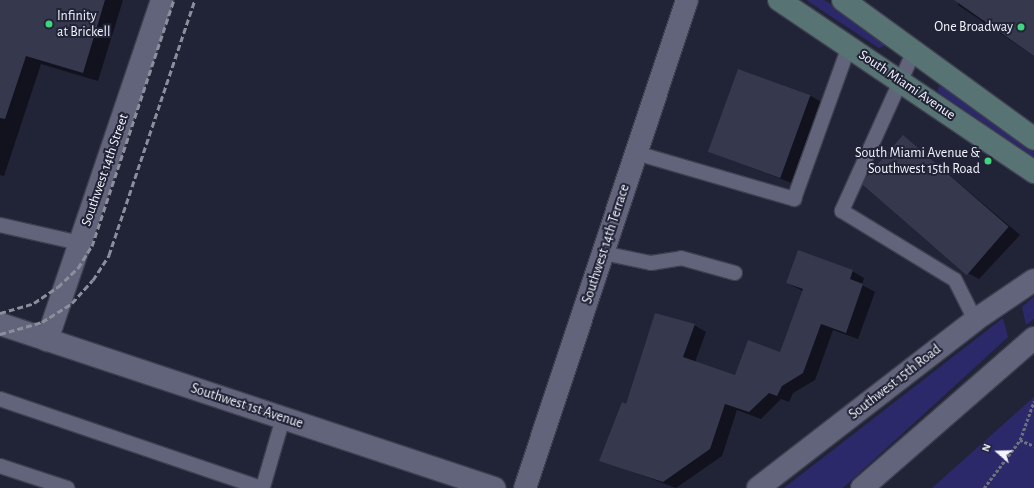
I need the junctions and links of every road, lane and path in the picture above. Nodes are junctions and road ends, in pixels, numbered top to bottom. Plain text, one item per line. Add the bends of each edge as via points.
1 (162, 0) edge
2 (687, 0) edge
3 (779, 0) edge
4 (843, 0) edge
5 (849, 46) junction
6 (915, 49) junction
7 (900, 80) junction
8 (1034, 139) edge
9 (636, 153) junction
10 (1034, 172) edge
11 (0, 225) edge
12 (80, 243) junction
13 (603, 253) junction
14 (735, 273) dead end
15 (1034, 280) edge
16 (975, 320) junction
17 (0, 324) edge
18 (1034, 338) edge
19 (47, 340) junction
20 (0, 400) edge
21 (1034, 401) edge
22 (283, 418) junction
23 (1020, 440) junction
24 (1034, 446) edge
25 (0, 466) edge
26 (262, 487) edge
27 (67, 488) edge
28 (494, 488) edge
29 (525, 488) edge
30 (758, 488) edge
31 (862, 488) edge
32 (984, 488) edge

1 - 12 street, Southwest 14th Street
2 - 9 street, Southwest 14th Terrace
3 - 5 main road, South Miami Avenue
4 - 6 main road
5 - 7 main road, South Miami Avenue
5 - 9 lane via 794,199
6 - 7 lane
6 - 8 main road
7 - 10 main road, South Miami Avenue
7 - 16 lane via 842,211 955,280
9 - 13 street, Southwest 14th Terrace
11 - 12 lane
12 - 19 street, Southwest 14th Street
13 - 14 lane via 651,263 681,258
13 - 29 street, Southwest 14th Terrace
15 - 16 street, Southwest 15th Road
16 - 30 street, Southwest 15th Road
17 - 19 street, Southwest 1st Avenue
18 - 31 street
19 - 22 street, Southwest 1st Avenue
20 - 26 lane
21 - 23 path
22 - 26 lane
22 - 28 street, Southwest 1st Avenue
23 - 24 path
23 - 32 path
25 - 27 lane

